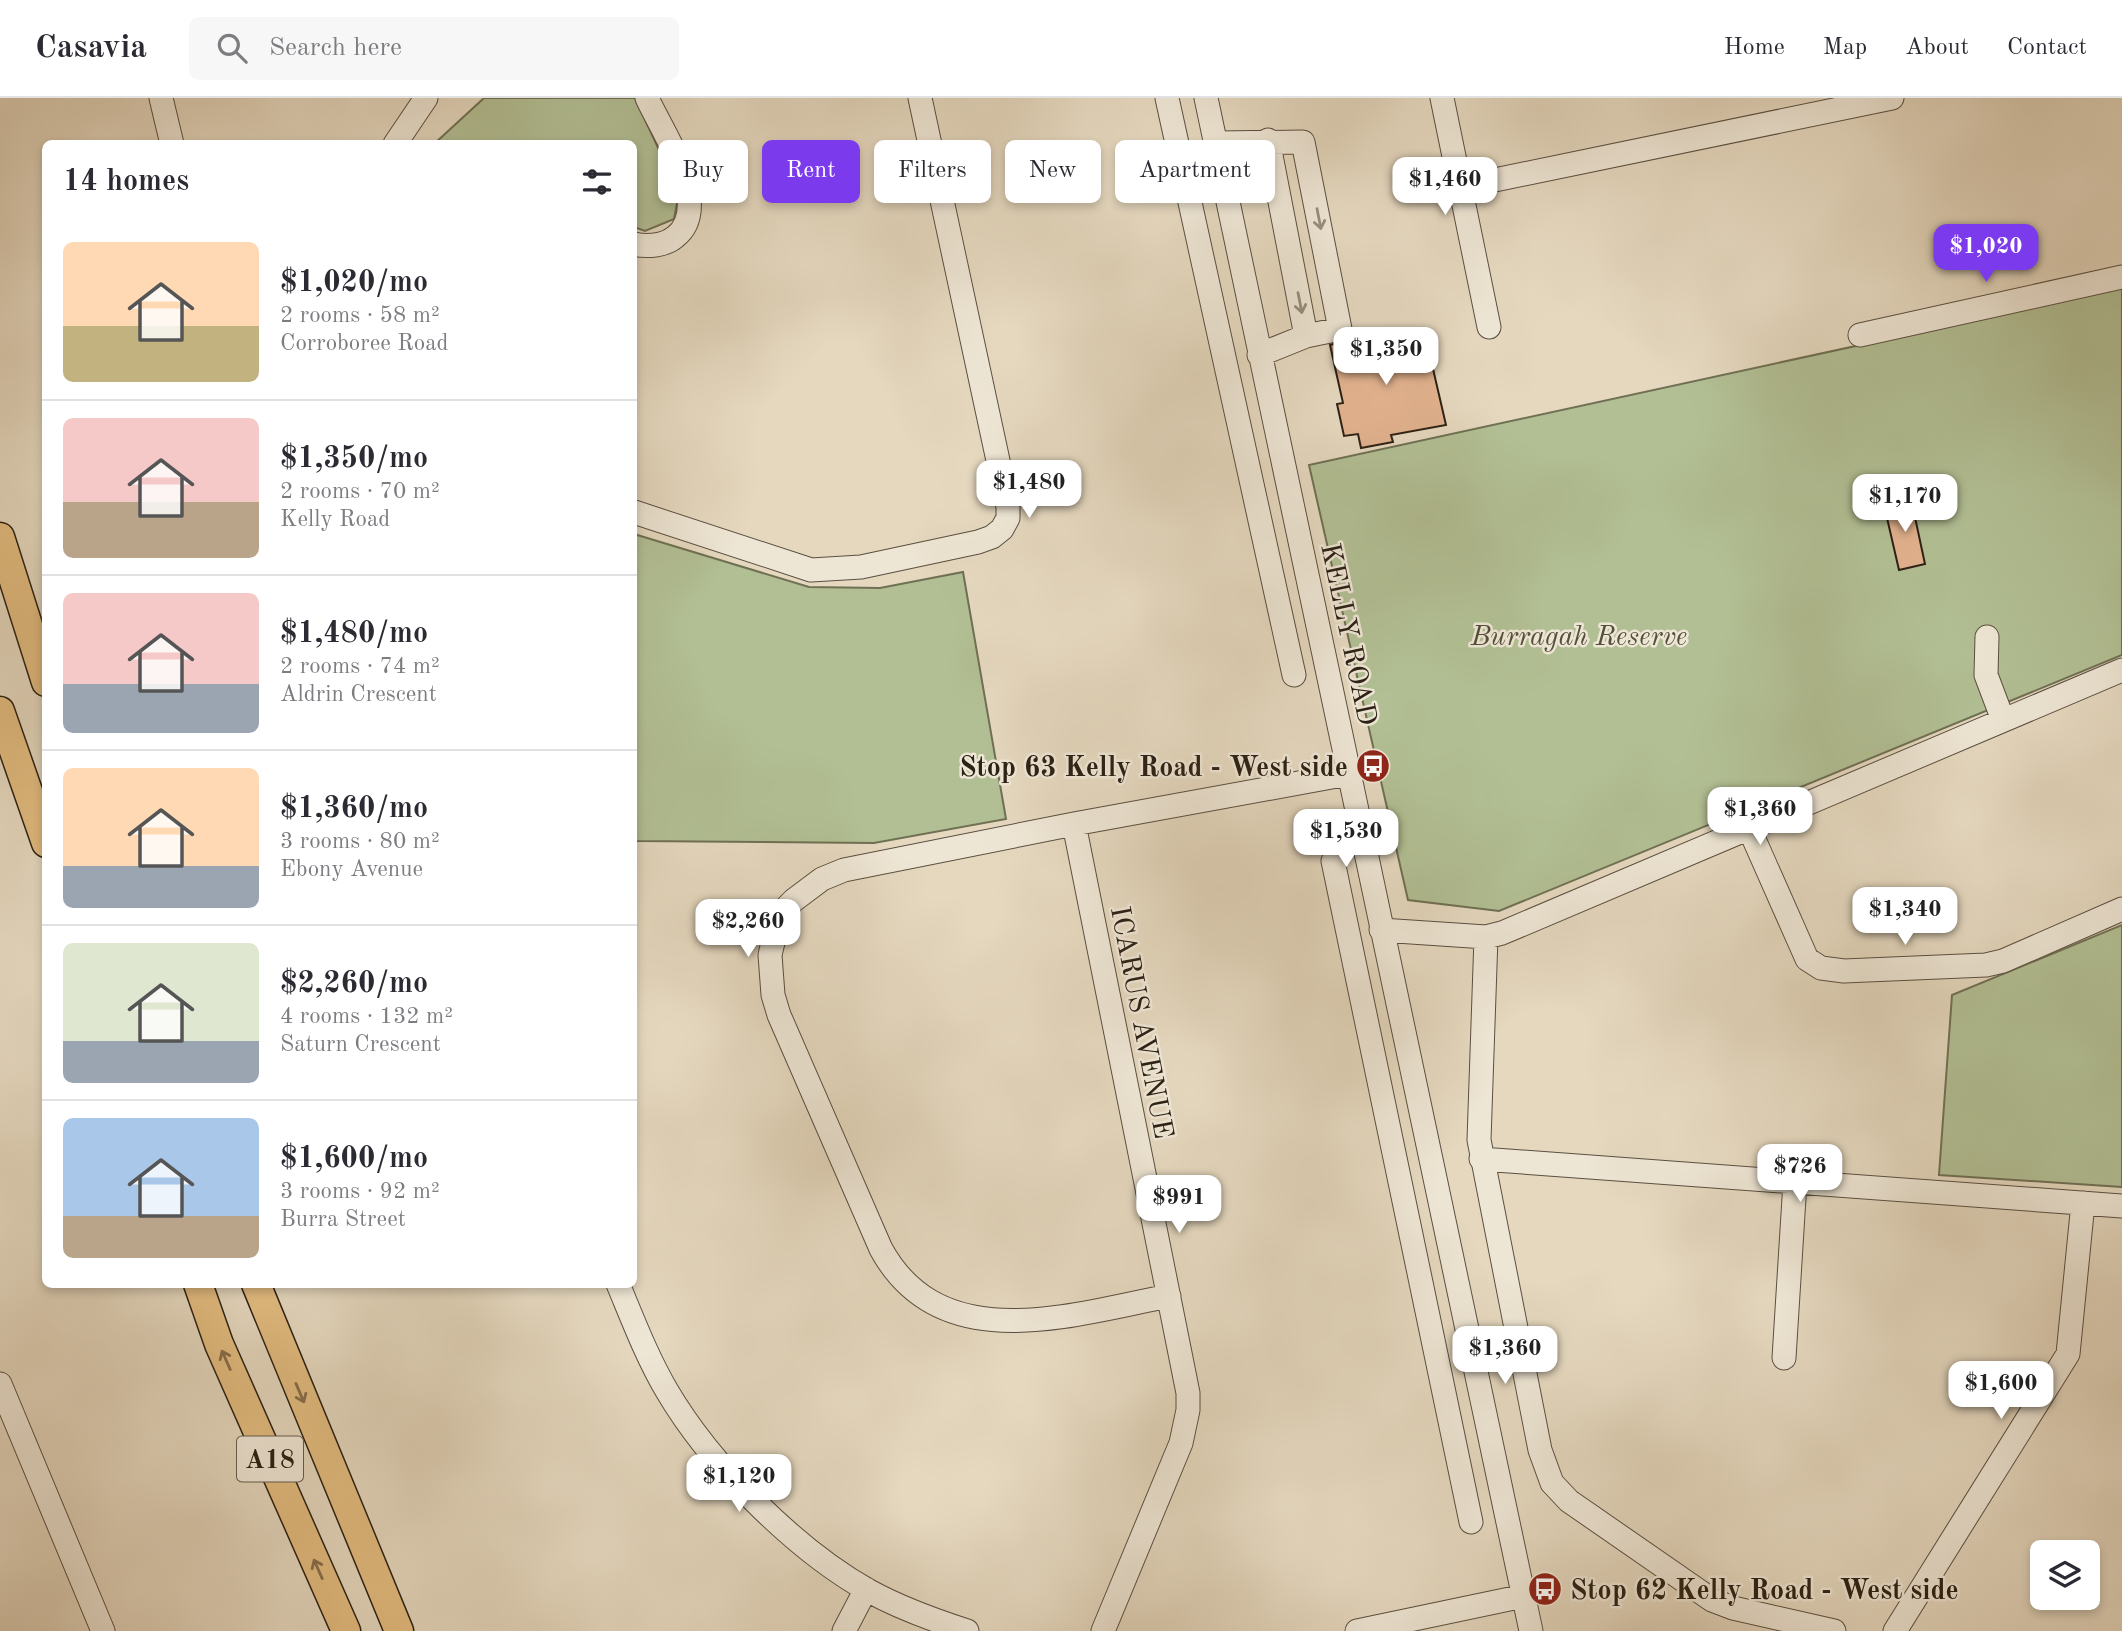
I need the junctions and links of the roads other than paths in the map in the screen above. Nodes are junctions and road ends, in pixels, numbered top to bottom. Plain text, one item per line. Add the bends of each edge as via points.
1 (161, 98) edge
2 (426, 98) edge
3 (647, 98) edge
4 (920, 98) edge
5 (1167, 98) edge
6 (1206, 98) edge
7 (1442, 98) edge
8 (1892, 98) edge
9 (171, 140) edge
10 (398, 140) edge
11 (1215, 140) edge
12 (1275, 140) edge
13 (1275, 176) edge
14 (1461, 187) junction
15 (1228, 203) edge
16 (637, 244) edge
17 (2122, 277) edge
18 (1244, 285) junction
19 (1209, 292) junction
20 (1489, 327) dead end
21 (1860, 335) dead end
22 (1306, 336) junction
23 (1259, 355) junction
24 (637, 513) edge
25 (0, 537) edge
26 (1987, 637) dead end
27 (42, 669) edge
28 (2122, 670) edge
29 (1294, 675) dead end
30 (0, 711) edge
31 (2003, 720) junction
32 (1348, 774) junction
33 (1074, 824) junction
34 (1749, 828) junction
35 (42, 832) edge
36 (1334, 861) dead end
37 (2122, 909) edge
38 (1381, 930) junction
39 (1486, 937) junction
40 (1481, 1159) junction
41 (1432, 1160) junction
42 (1396, 1167) junction
43 (1795, 1182) junction
44 (2083, 1203) junction
45 (2122, 1206) edge
46 (199, 1288) edge
47 (258, 1288) edge
48 (620, 1288) edge
49 (1169, 1296) junction
50 (1784, 1358) dead end
51 (0, 1384) edge
52 (1471, 1522) dead end
53 (866, 1589) junction
54 (1524, 1596) junction
55 (103, 1631) edge
56 (346, 1631) edge
57 (399, 1631) edge
58 (844, 1631) edge
59 (967, 1631) edge
60 (1103, 1631) edge
61 (1357, 1631) edge
62 (1531, 1631) edge
63 (1834, 1631) edge
64 (1895, 1631) edge

1 - 9 street
2 - 10 street
3 - 16 street via 683,176 692,208 683,232 669,242
4 - 24 street via 1009,507 1002,529 978,542 899,560 811,570
5 - 19 street
6 - 11 street, KELLY ROAD
7 - 14 street
8 - 14 street
12 -> 22 street via 1303,142 1338,316 1340,329
13 -> 22 street
14 - 20 street
15 - 18 street, KELLY ROAD
17 - 21 street
18 - 19 street
18 - 23 street, KELLY ROAD
19 - 29 street
22 - 23 street
23 - 32 street, KELLY ROAD
25 - 27 main road
26 - 31 street via 1986,675
28 - 31 street
30 - 35 main road
31 - 34 street
32 - 33 street
32 - 38 street, KELLY ROAD
33 - 49 street, ICARUS AVENUE
33 - 49 street via 844,870 822,879 785,909 777,925 770,956 773,995 881,1250 911,1287 956,1312 1005,1322
34 - 37 street via 1807,959 1821,968 1986,965
34 - 39 street
36 - 42 street
38 - 39 street
38 - 41 street, KELLY ROAD
39 - 40 street via 1478,1108
40 - 43 street
40 - 63 street via 1540,1450 1552,1482 1569,1501 1712,1600
41 - 42 street
41 - 54 street, KELLY ROAD
42 - 52 street
43 - 44 street
43 - 50 street
44 - 45 street
44 - 64 street via 2067,1354
56 -> 46 main road, A18 via 219,1344
47 -> 57 main road, A18
48 - 53 street via 658,1374 704,1445 778,1522
49 - 60 street, ICARUS AVENUE via 1185,1376 1186,1426
51 - 55 street
53 - 58 street
53 - 59 street
54 - 61 street
54 - 62 street, KELLY ROAD

